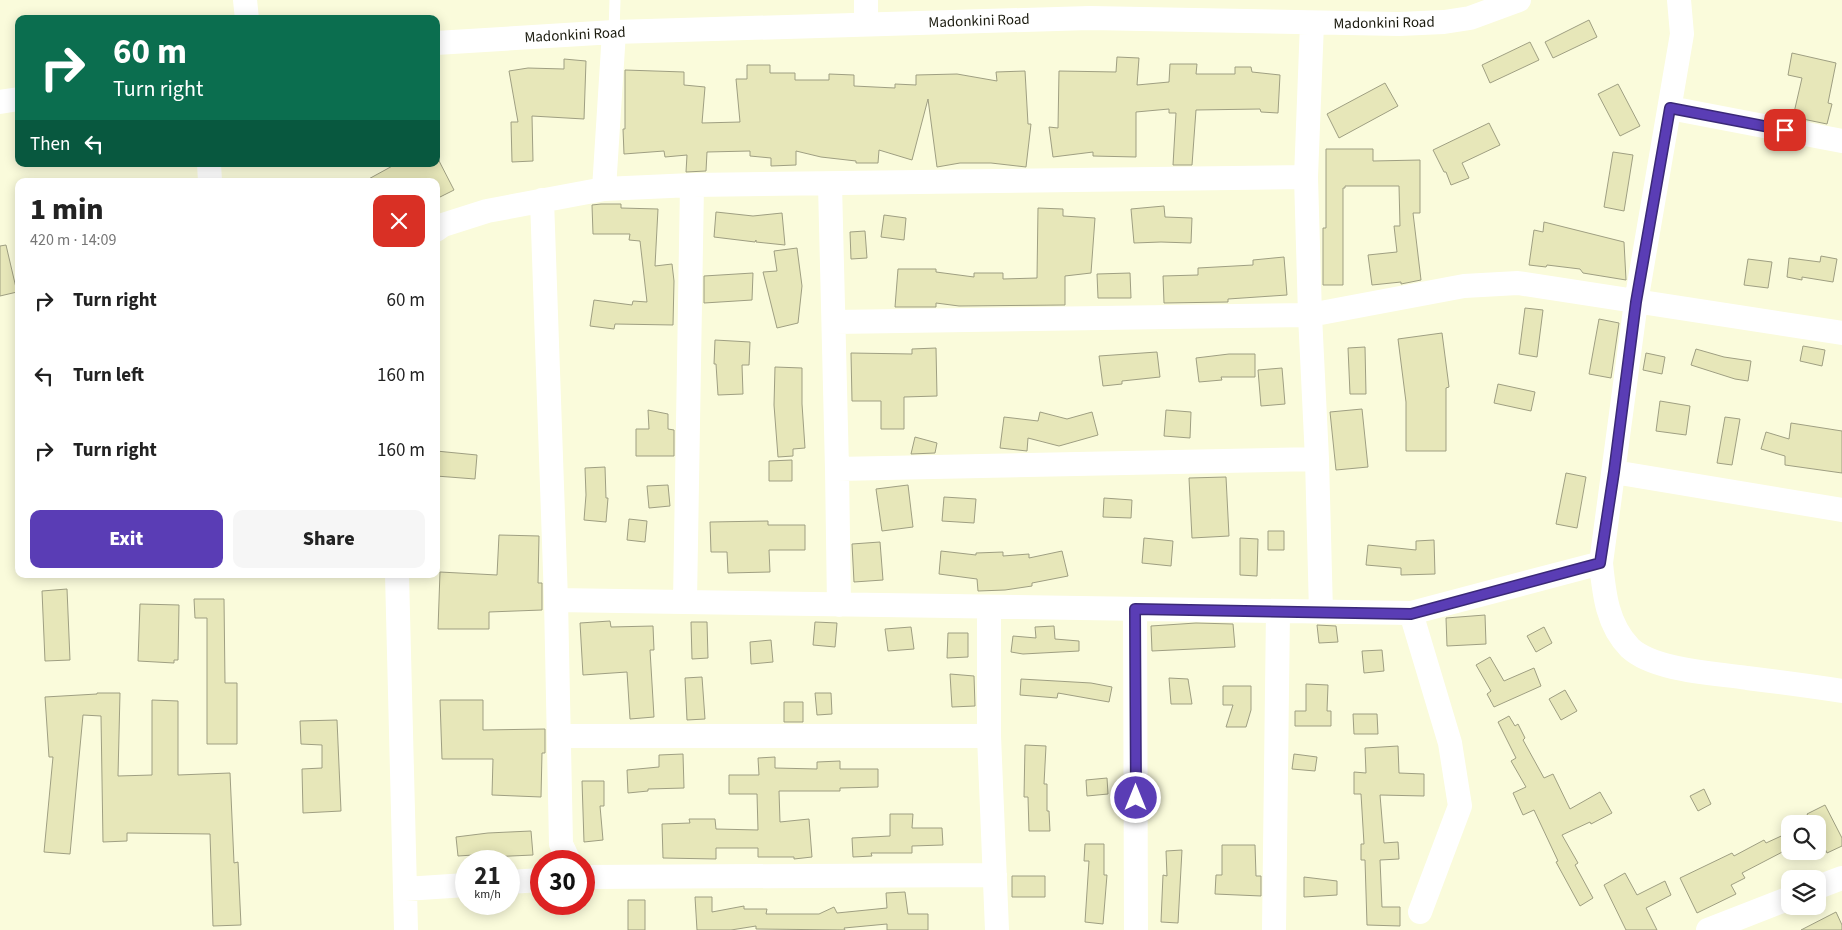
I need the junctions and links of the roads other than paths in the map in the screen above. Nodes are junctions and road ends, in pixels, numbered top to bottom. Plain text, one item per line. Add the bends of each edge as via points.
1 (245, 0) edge
2 (615, 0) edge
3 (866, 0) edge
4 (1519, 0) edge
5 (1679, 0) edge
6 (247, 15) edge
7 (1312, 23) junction
8 (866, 24) junction
9 (614, 32) junction
10 (440, 43) edge
11 (15, 100) edge
12 (0, 102) edge
13 (1670, 108) junction
14 (1842, 141) edge
15 (1306, 177) junction
16 (830, 184) junction
17 (692, 185) junction
18 (604, 189) junction
19 (542, 200) junction
20 (440, 227) edge
21 (1636, 302) junction
22 (1310, 315) junction
23 (834, 322) junction
24 (1842, 333) edge
25 (1317, 458) junction
26 (837, 469) junction
27 (1614, 472) junction
28 (1842, 510) edge
29 (1600, 563) junction
30 (398, 578) edge
31 (556, 600) junction
32 (685, 602) junction
33 (839, 605) junction
34 (989, 607) junction
35 (1135, 609) junction
36 (1278, 611) junction
37 (1321, 612) junction
38 (1411, 614) junction
39 (1842, 691) edge
40 (560, 736) junction
41 (989, 736) junction
42 (564, 850) edge
43 (995, 875) junction
44 (595, 877) edge
45 (1842, 878) edge
46 (1826, 884) edge
47 (455, 886) edge
48 (405, 889) junction
49 (1781, 902) edge
50 (1420, 912) dead end
51 (406, 930) edge
52 (997, 930) edge
53 (1136, 930) edge
54 (1274, 930) edge
55 (1708, 930) edge

1 - 6 street
2 - 9 lane
3 - 8 street
4 - 7 street, Madonkini Road via 1470,18 1444,22
5 - 13 street via 1682,34
7 - 8 street, Madonkini Road via 1090,18
7 - 15 street
8 - 9 street, Madonkini Road
9 - 10 street, Madonkini Road
9 - 18 street
11 - 12 street
13 - 14 street
13 - 21 street
15 - 16 street
15 - 22 street
16 - 17 street
16 - 23 street
17 - 18 street
17 - 32 street
18 - 19 street
19 - 20 street via 487,211
19 - 31 street
21 - 22 street via 1518,283 1464,286
21 - 24 street
21 - 27 street
22 - 23 street
22 - 25 street
23 - 26 street
25 - 26 street
25 - 37 street
26 - 33 street
27 - 28 street
27 - 29 street
29 - 38 street
29 - 39 street via 1604,598 1613,623 1630,648 1652,661 1680,668
30 - 48 street
31 - 32 street
31 - 40 street
32 - 33 street
33 - 34 street
34 - 35 street
34 - 41 street
35 - 36 street
35 - 53 street
36 - 37 street
36 - 54 street
37 - 38 street
38 - 50 street via 1450,744 1460,806
40 - 41 street
40 - 42 street via 561,844
41 - 43 street
43 - 44 street
43 - 52 street
45 - 46 street
47 - 48 street
48 - 51 street
49 - 55 street

